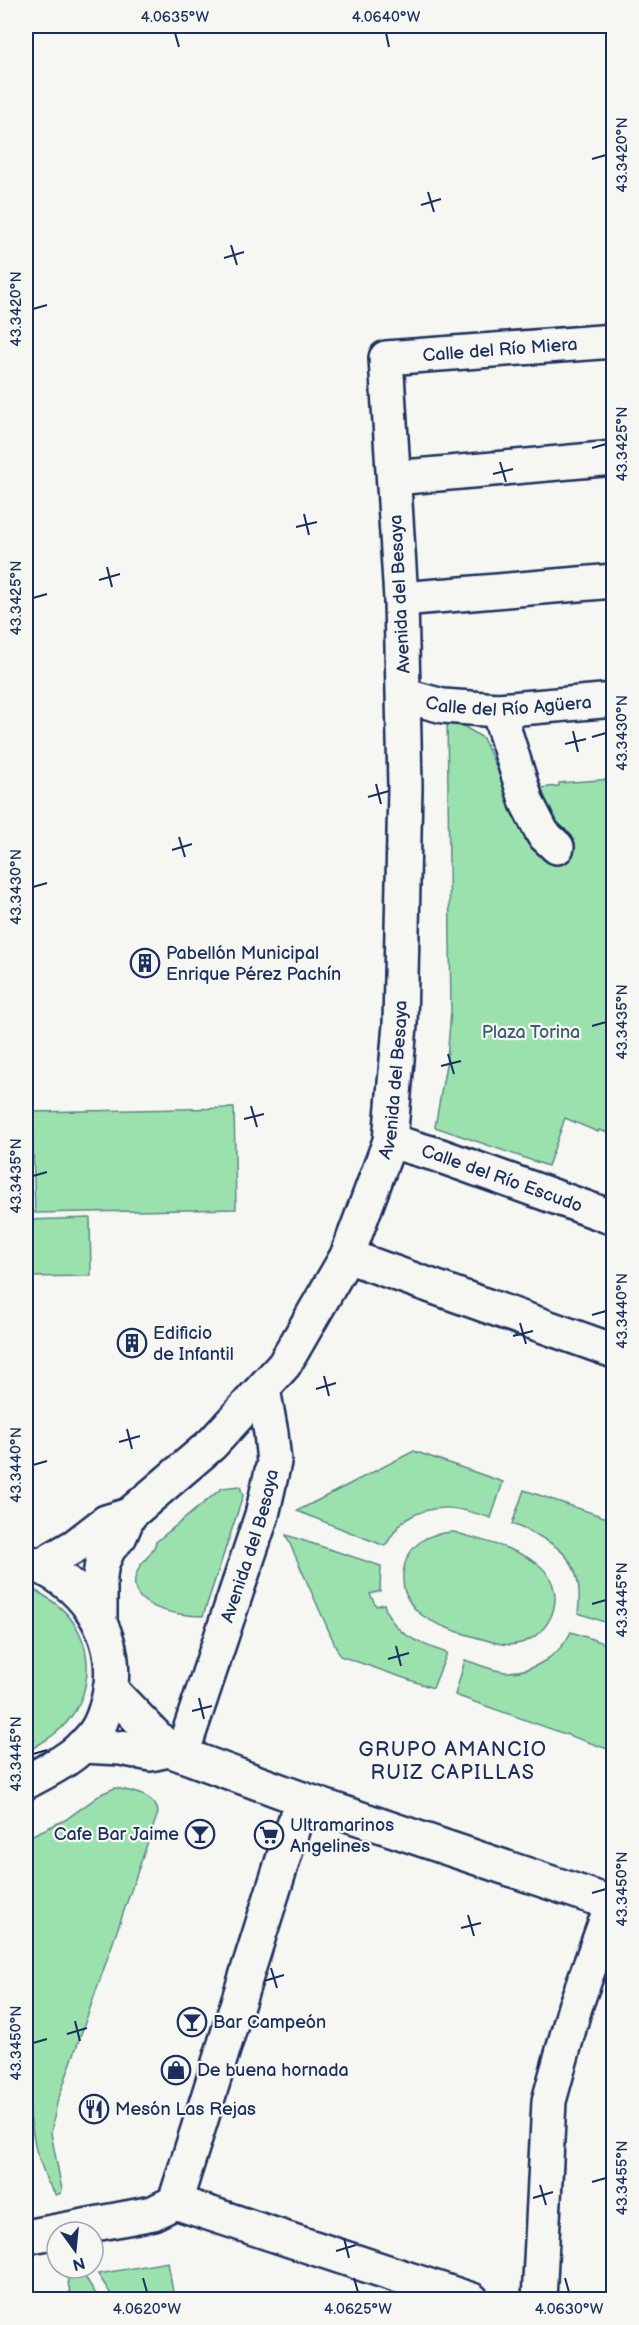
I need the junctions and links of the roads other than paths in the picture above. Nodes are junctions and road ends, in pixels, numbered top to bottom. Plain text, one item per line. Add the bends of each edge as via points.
1 (614, 341) edge
2 (386, 358) joint
3 (614, 458) edge
4 (394, 478) junction
5 (614, 581) edge
6 (401, 599) junction
7 (405, 696) junction
8 (614, 700) edge
9 (498, 710) junction
10 (557, 847) dead end
11 (390, 1141) junction
12 (614, 1218) edge
13 (347, 1256) junction
14 (614, 1351) edge
15 (263, 1389) junction
16 (129, 1515) junction
17 (33, 1564) edge
18 (100, 1623) junction
19 (110, 1689) junction
20 (82, 1746) junction
21 (175, 1752) junction
22 (26, 1782) edge
23 (302, 1799) junction
24 (613, 1904) edge
25 (175, 2202) junction
26 (26, 2236) edge
27 (398, 2287) edge
28 (472, 2300) edge
29 (539, 2300) edge

1 - 2 street, Calle del Río Miera
2 - 4 street, Avenida del Besaya
3 - 4 street
4 - 6 street, Avenida del Besaya
5 - 6 street
6 - 7 street, Avenida del Besaya
7 - 9 street, Calle del Río Agüera via 443,706
7 - 11 street, Avenida del Besaya via 400,1025
8 - 9 street, Calle del Río Agüera
9 - 10 street via 527,803 543,834
11 - 12 street, Calle del Río Escudo
11 - 13 street, Avenida del Besaya
13 - 14 street
13 - 15 street, Avenida del Besaya via 284,1365
15 - 16 street via 212,1444
15 - 21 street, Avenida del Besaya via 274,1462 264,1504
16 - 17 street via 106,1522 75,1546
16 - 18 street via 102,1563
17 - 18 street via 76,1592
18 - 19 street via 110,1651
19 - 20 street via 95,1734
19 - 21 street
20 - 21 street via 152,1754
20 - 22 street
21 - 23 street
23 - 24 street
23 - 25 street
24 - 29 street via 575,2007 549,2101
25 - 26 street via 153,2213
25 - 27 street
27 - 28 street

